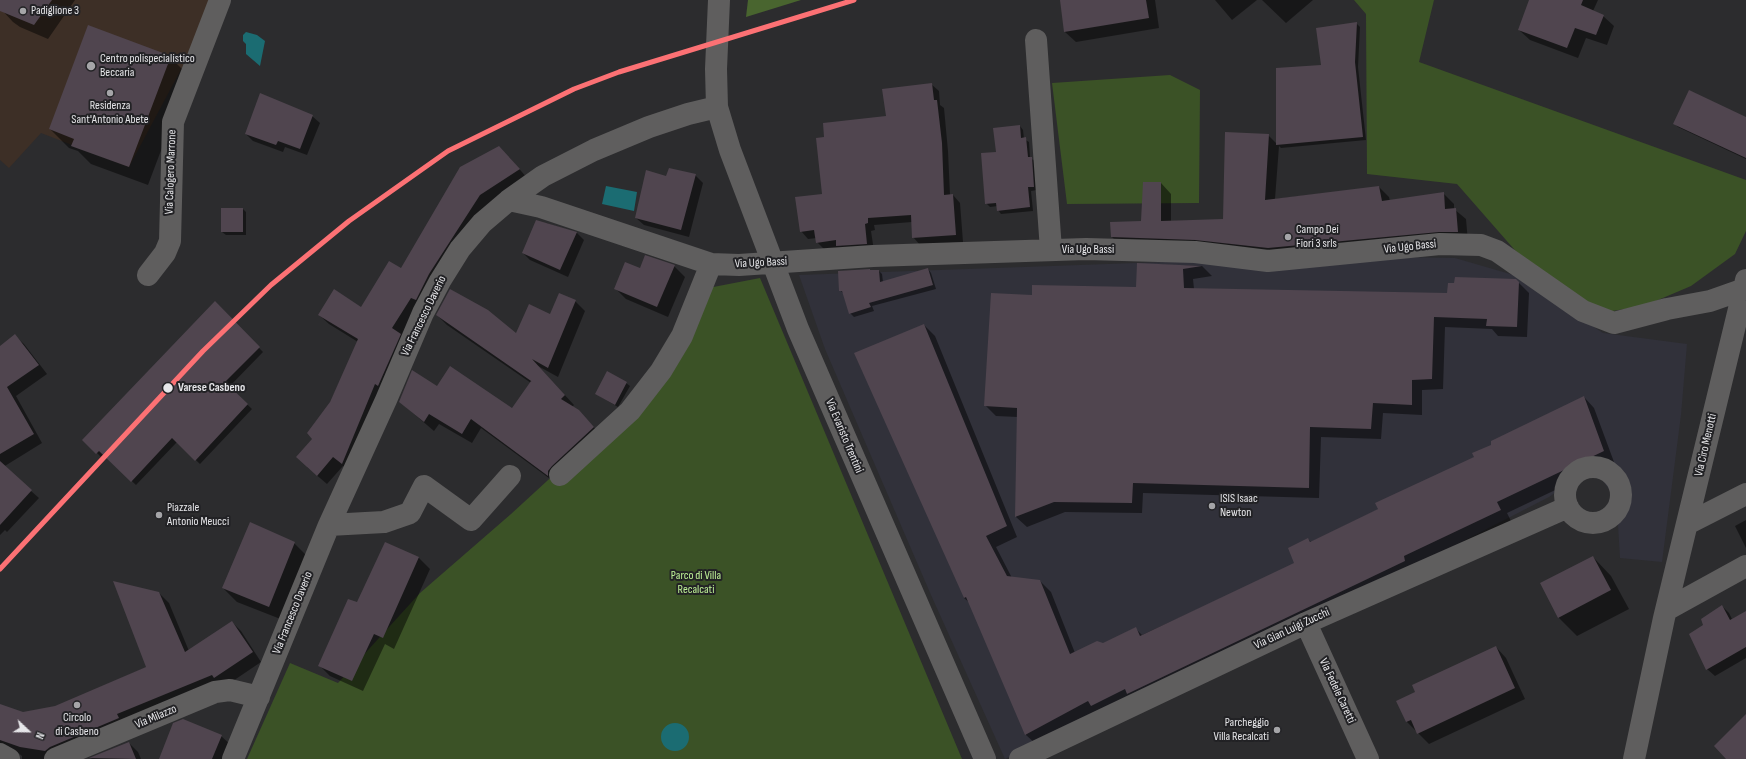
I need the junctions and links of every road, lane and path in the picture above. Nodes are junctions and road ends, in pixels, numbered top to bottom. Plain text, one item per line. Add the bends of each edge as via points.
1 (220, 0) edge
2 (719, 0) edge
3 (1036, 40) dead end
4 (717, 107) junction
5 (509, 200) junction
6 (1051, 250) junction
7 (772, 262) junction
8 (711, 264) junction
9 (148, 275) dead end
10 (1745, 284) edge
11 (560, 475) dead end
12 (510, 476) dead end
13 (1746, 494) edge
14 (1568, 507) dead end
15 (329, 524) junction
16 (1687, 524) junction
17 (1746, 566) edge
18 (1666, 610) junction
19 (1306, 623) junction
20 (259, 697) junction
21 (0, 754) edge
22 (9, 759) edge
23 (55, 759) edge
24 (233, 759) edge
25 (985, 759) edge
26 (1020, 759) edge
27 (1368, 759) edge
28 (1634, 759) edge

1 - 9 street, Via Calogero Marrone via 173,122 170,241 165,253
2 - 4 street
3 - 6 street, Via Ugo Bassi
4 - 5 street, Via Francesco Daverio via 649,127 594,150 543,176
4 - 7 street, Via Evaristo Trentini via 730,150
5 - 8 street, Via Ugo Bassi via 541,207
5 - 15 street, Via Francesco Daverio via 473,233 440,281 423,313
6 - 7 street, Via Ugo Bassi
6 - 10 street, Via Ugo Bassi via 1195,252 1268,261 1440,244 1481,245 1497,251 1583,311 1614,323 1710,301
7 - 8 street, Via Ugo Bassi
7 - 25 street, Via Evaristo Trentini via 801,336
8 - 11 street via 682,336 661,371 630,411
10 - 16 street, Via Ciro Menotti
12 - 15 street via 471,520 424,486 410,513 384,522
13 - 16 street
14 - 19 street, Via Gian Luigi Zucchi
15 - 20 street, Via Francesco Daverio
16 - 18 street, Via Ciro Menotti
17 - 18 street
18 - 28 street, Via Ciro Menotti
19 - 26 street, Via Gian Luigi Zucchi
19 - 27 street, Via Fedele Caretti
20 - 23 street, Via Milazzo via 230,690 215,692
20 - 24 street, Via Francesco Daverio
21 - 22 street

